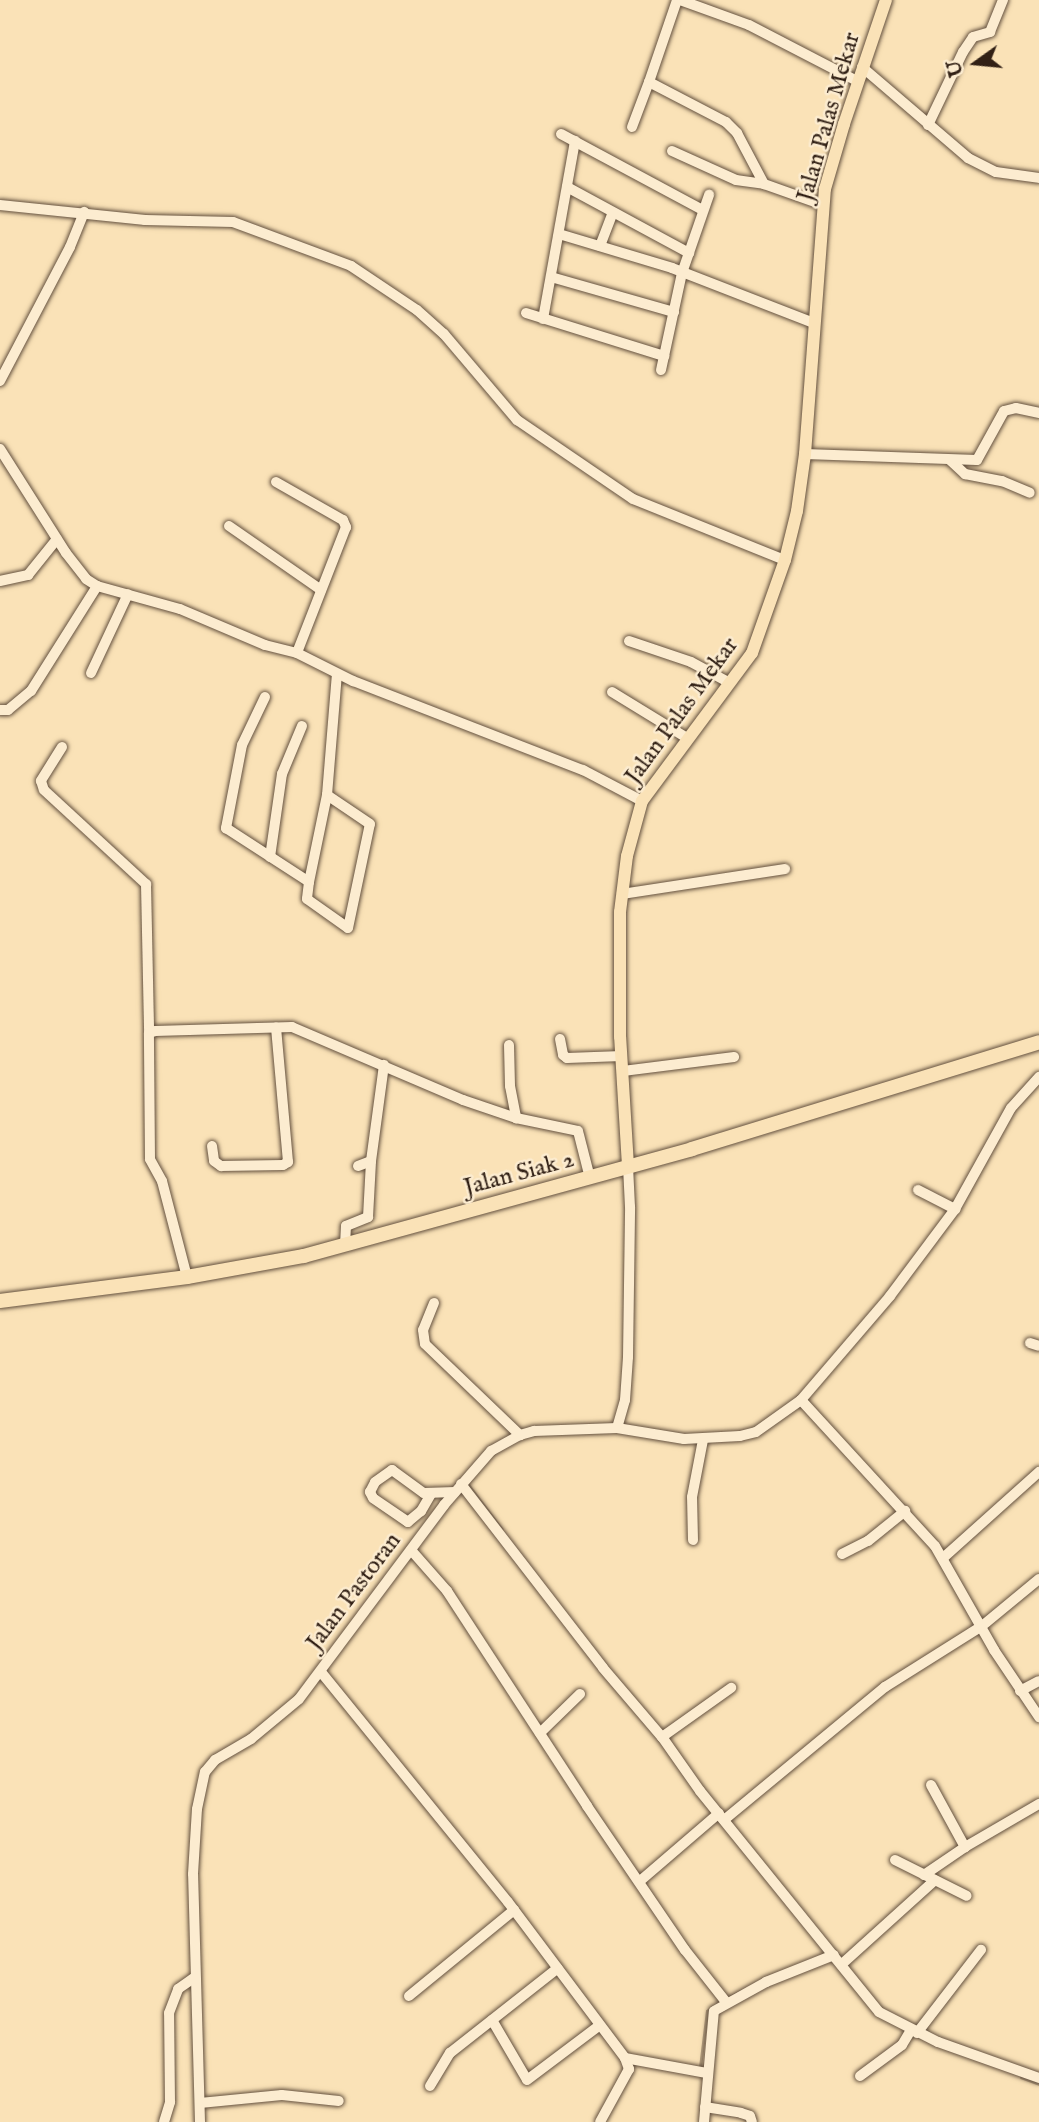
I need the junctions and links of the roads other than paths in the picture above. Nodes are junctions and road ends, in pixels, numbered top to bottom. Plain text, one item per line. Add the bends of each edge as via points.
1 (678, 0) edge
2 (886, 0) edge
3 (1003, 0) edge
4 (862, 67) junction
5 (858, 81) junction
6 (649, 82) junction
7 (928, 125) junction
8 (632, 127) dead end
9 (561, 134) dead end
10 (575, 141) junction
11 (672, 151) dead end
12 (1039, 178) edge
13 (764, 184) junction
14 (567, 187) junction
15 (709, 195) dead end
16 (0, 205) edge
17 (823, 205) junction
18 (704, 210) junction
19 (84, 212) junction
20 (613, 212) junction
21 (559, 234) junction
22 (600, 246) junction
23 (689, 253) junction
24 (682, 273) junction
25 (551, 277) junction
26 (674, 312) junction
27 (526, 313) dead end
28 (543, 319) junction
29 (814, 323) junction
30 (664, 356) junction
31 (661, 370) dead end
32 (0, 381) edge
33 (1039, 413) edge
34 (0, 449) edge
35 (805, 454) junction
36 (950, 460) junction
37 (276, 482) dead end
38 (1030, 494) dead end
39 (229, 526) dead end
40 (57, 539) junction
41 (785, 561) junction
42 (0, 580) edge
43 (97, 586) junction
44 (321, 590) junction
45 (128, 594) junction
46 (629, 641) dead end
47 (297, 653) junction
48 (91, 673) dead end
49 (337, 674) junction
50 (730, 683) junction
51 (612, 692) dead end
52 (265, 697) dead end
53 (0, 710) edge
54 (302, 726) dead end
55 (687, 738) junction
56 (62, 747) dead end
57 (327, 795) junction
58 (642, 801) junction
59 (270, 857) junction
60 (785, 869) dead end
61 (310, 882) junction
62 (622, 894) junction
63 (276, 1028) junction
64 (149, 1033) junction
65 (560, 1039) dead end
66 (1039, 1042) edge
67 (509, 1045) dead end
68 (622, 1056) junction
69 (734, 1057) dead end
70 (384, 1065) junction
71 (623, 1071) junction
72 (1039, 1077) edge
73 (516, 1118) junction
74 (212, 1146) dead end
75 (371, 1161) junction
76 (358, 1166) dead end
77 (628, 1166) junction
78 (590, 1178) junction
79 (918, 1191) dead end
80 (956, 1209) junction
81 (345, 1245) junction
82 (187, 1277) junction
83 (0, 1301) edge
84 (434, 1303) dead end
85 (801, 1400) junction
86 (617, 1428) junction
87 (520, 1435) junction
88 (703, 1440) junction
89 (1039, 1472) edge
90 (458, 1488) junction
91 (431, 1494) junction
92 (905, 1511) junction
93 (693, 1540) dead end
94 (411, 1550) junction
95 (842, 1554) dead end
96 (943, 1558) junction
97 (1039, 1579) edge
98 (982, 1626) junction
99 (321, 1672) junction
100 (1039, 1681) edge
101 (731, 1688) dead end
102 (1020, 1691) junction
103 (580, 1694) dead end
104 (1039, 1717) edge
105 (540, 1733) junction
106 (662, 1737) junction
107 (931, 1785) dead end
108 (1039, 1804) edge
109 (722, 1816) junction
110 (964, 1847) junction
111 (895, 1860) dead end
112 (925, 1875) junction
113 (935, 1880) junction
114 (640, 1881) junction
115 (967, 1896) dead end
116 (514, 1910) junction
117 (981, 1950) dead end
118 (834, 1955) junction
119 (842, 1965) junction
120 (558, 1968) junction
121 (194, 1978) junction
122 (410, 1996) dead end
123 (726, 2002) junction
124 (492, 2020) junction
125 (600, 2025) junction
126 (914, 2031) junction
127 (625, 2058) junction
128 (707, 2073) junction
129 (860, 2076) dead end
130 (1039, 2078) edge
131 (430, 2086) dead end
132 (339, 2101) dead end
133 (200, 2103) junction
134 (705, 2107) junction
135 (164, 2122) edge
136 (200, 2122) edge
137 (600, 2122) edge
138 (704, 2122) edge
139 (752, 2122) edge

1 - 5 street via 749,25
1 - 6 street
2 - 4 main road, Jalan Palas Mekar
3 - 7 street via 990,32 973,37 963,52
4 - 5 main road, Jalan Palas Mekar
4 - 7 street
5 - 17 main road, Jalan Palas Mekar
6 - 8 street
6 - 13 street via 726,122 737,133
7 - 12 street via 968,158 996,172
9 - 10 street
10 - 14 street
10 - 18 street
11 - 13 street via 736,180
13 - 17 street
14 - 20 street
14 - 21 street
15 - 18 street
16 - 19 street
17 - 29 main road, Jalan Palas Mekar
18 - 23 street
19 - 32 street
19 - 41 street via 145,220 233,222 351,266 444,334 517,420 634,499
20 - 22 street
20 - 23 street
21 - 22 street
21 - 25 street
22 - 24 street
23 - 24 street
24 - 26 street
24 - 29 street
25 - 26 street
25 - 28 street
26 - 30 street
27 - 28 street
28 - 30 street
29 - 35 main road, Jalan Palas Mekar
30 - 31 street
33 - 36 street via 1016,408 1004,411 980,457
34 - 40 street
35 - 36 street
35 - 41 main road, Jalan Palas Mekar
36 - 38 street via 965,474 1002,481
37 - 44 street via 343,520 346,527
39 - 44 street
40 - 42 street via 28,575
40 - 43 street via 86,579
41 - 50 main road, Jalan Palas Mekar via 760,637
43 - 45 street
43 - 53 street via 31,691 8,710
44 - 47 street
45 - 47 street
45 - 48 street
46 - 50 street via 691,662
47 - 49 street
49 - 57 street
49 - 58 street via 583,770
50 - 55 main road, Jalan Palas Mekar
51 - 55 street
52 - 59 street via 242,745 226,828
54 - 59 street via 282,774
55 - 58 main road, Jalan Palas Mekar
56 - 64 street via 41,781 44,790 146,884
57 - 61 street
57 - 61 street via 370,824 348,928 307,899
58 - 62 main road, Jalan Palas Mekar
59 - 61 street
60 - 62 street
62 - 68 main road, Jalan Palas Mekar
63 - 64 street
63 - 70 street via 292,1027
63 - 74 street via 288,1162 221,1166 214,1161
64 - 82 street via 150,1159 162,1181
65 - 68 street via 567,1058
66 - 77 highway, Jalan Siak 2
67 - 73 street
68 - 71 main road, Jalan Palas Mekar
69 - 71 street
70 - 73 street
70 - 75 street
71 - 77 main road, Jalan Palas Mekar
72 - 80 street, Jalan Pastoran via 1011,1108
73 - 78 street via 578,1130
75 - 76 street
75 - 81 street via 368,1217 346,1226
77 - 78 highway, Jalan Siak 2
77 - 86 street via 628,1357 625,1400
78 - 81 highway, Jalan Siak 2
79 - 80 street
80 - 85 street, Jalan Pastoran via 890,1296
81 - 82 highway, Jalan Siak 2
82 - 83 highway, Jalan Siak 2
84 - 87 street via 423,1329 425,1343
85 - 88 street, Jalan Pastoran via 756,1432
85 - 92 street
86 - 87 street, Jalan Pastoran
86 - 88 street, Jalan Pastoran
87 - 90 street, Jalan Pastoran via 491,1451
88 - 93 street via 692,1497
89 - 96 street
90 - 91 street
90 - 94 street, Jalan Pastoran
90 - 106 street
91 - 91 street via 392,1470 375,1482 370,1492 408,1522
92 - 95 street via 868,1541
92 - 96 street
94 - 99 street, Jalan Pastoran
94 - 105 street via 447,1591
96 - 98 street
97 - 98 street
98 - 102 street
98 - 109 street via 885,1686
99 - 116 street
99 - 121 street, Jalan Pastoran via 272,1723 215,1760 200,1783 193,1874
100 - 102 street
101 - 106 street
102 - 104 street
103 - 105 street
105 - 114 street
106 - 109 street
107 - 110 street
108 - 110 street
109 - 114 street
109 - 118 street
110 - 112 street
111 - 112 street
112 - 113 street
113 - 115 street
113 - 119 street
114 - 123 street
116 - 120 street
116 - 122 street
117 - 126 street
118 - 119 street
118 - 123 street
119 - 126 street via 880,2012
120 - 124 street
120 - 125 street
121 - 133 street, Jalan Pastoran
121 - 135 street via 178,1989 171,2002 170,2102
123 - 128 street via 712,2017
124 - 125 street via 527,2080
124 - 131 street via 450,2053
125 - 127 street
126 - 129 street
126 - 130 street
127 - 128 street
127 - 137 street via 629,2070
128 - 134 street
132 - 133 street via 282,2095
133 - 136 street, Jalan Pastoran
134 - 138 street
134 - 139 street via 741,2113

